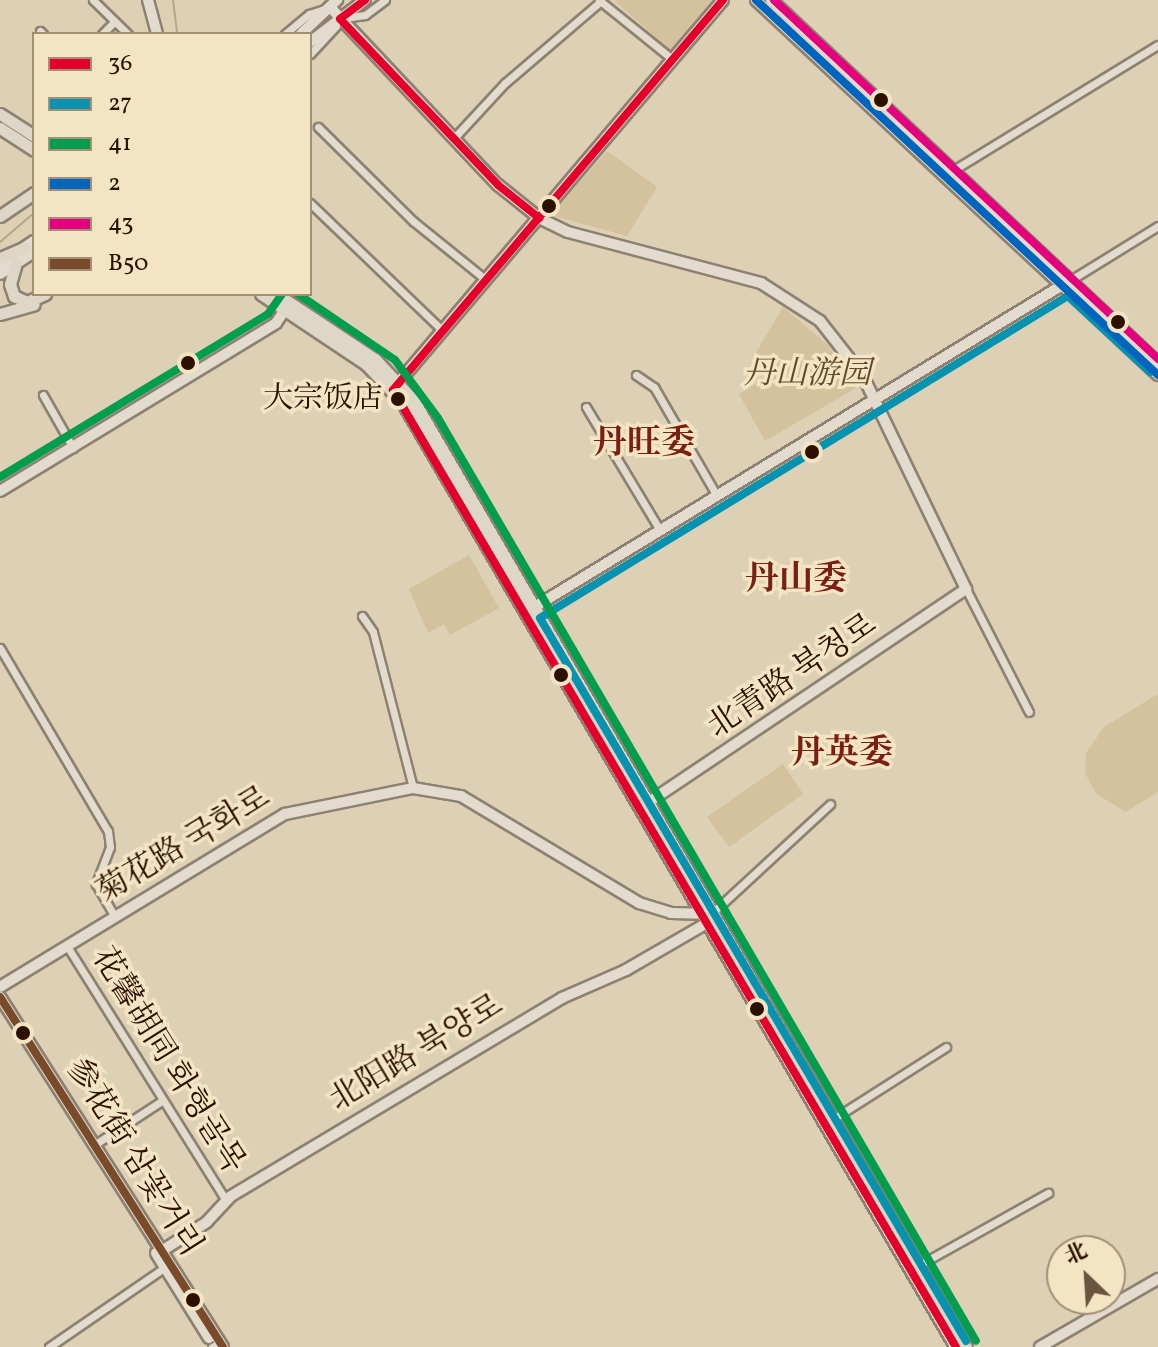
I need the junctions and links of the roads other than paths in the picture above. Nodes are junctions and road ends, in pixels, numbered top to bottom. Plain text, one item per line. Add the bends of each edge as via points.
1 (93, 0) edge
2 (148, 0) edge
3 (365, 0) edge
4 (385, 0) edge
5 (723, 0) edge
6 (756, 0) edge
7 (771, 0) edge
8 (600, 1) edge
9 (333, 2) edge
10 (340, 19) junction
11 (115, 21) junction
12 (104, 32) edge
13 (126, 32) edge
14 (156, 32) edge
15 (287, 32) edge
16 (303, 32) edge
17 (312, 40) edge
18 (1158, 45) edge
19 (312, 52) edge
20 (672, 59) junction
21 (0, 114) edge
22 (318, 127) dead end
23 (0, 128) edge
24 (32, 135) edge
25 (454, 138) junction
26 (32, 149) edge
27 (947, 175) junction
28 (32, 192) edge
29 (312, 205) edge
30 (0, 214) edge
31 (539, 218) junction
32 (1158, 226) edge
33 (31, 247) edge
34 (0, 261) edge
35 (16, 263) joint
36 (5, 278) edge
37 (485, 279) junction
38 (1065, 284) junction
39 (41, 296) edge
40 (46, 296) edge
41 (266, 296) edge
42 (279, 296) edge
43 (288, 306) junction
44 (0, 314) edge
45 (441, 329) junction
46 (1157, 370) edge
47 (636, 375) dead end
48 (396, 386) junction
49 (43, 395) dead end
50 (874, 400) junction
51 (586, 407) dead end
52 (73, 448) junction
53 (0, 491) edge
54 (717, 496) junction
55 (660, 530) junction
56 (966, 589) junction
57 (528, 611) junction
58 (362, 616) dead end
59 (0, 648) edge
60 (1029, 712) dead end
61 (413, 788) junction
62 (647, 803) junction
63 (830, 804) dead end
64 (115, 917) junction
65 (706, 917) junction
66 (67, 946) junction
67 (0, 987) edge
68 (0, 997) edge
69 (0, 1009) edge
70 (946, 1047) dead end
71 (163, 1100) junction
72 (833, 1119) junction
73 (94, 1145) junction
74 (1048, 1193) dead end
75 (226, 1200) junction
76 (159, 1253) junction
77 (919, 1265) junction
78 (164, 1268) junction
79 (1158, 1279) edge
80 (49, 1347) edge
81 (216, 1347) edge
82 (956, 1347) edge
83 (966, 1347) edge
84 (1040, 1347) edge

1 - 11 street
2 - 14 street
3 - 10 street
4 - 10 street via 365,15
5 - 20 street
6 - 27 street
7 - 27 street
8 - 20 street
8 - 25 street via 505,83
9 - 10 street
9 - 15 street
9 - 16 street
10 - 17 street
10 - 19 street via 328,40
10 - 25 street
11 - 12 street
11 - 13 street
18 - 27 street
20 - 31 street
21 - 24 main road
22 - 37 street via 413,221
23 - 26 main road
25 - 31 street
27 - 38 street
28 - 30 main road
29 - 45 street
31 - 37 street
31 - 50 street via 568,232 737,274 775,290 806,309 840,341
32 - 38 street
33 - 34 main road
33 - 35 street
35 - 36 main road
36 - 39 main road via 18,300 30,302
37 - 45 street
38 - 46 street
38 - 50 street
40 - 44 main road
41 - 43 main road
42 - 43 main road
43 - 48 main road
43 - 52 street via 276,323
45 - 48 street
47 - 54 street via 654,387
48 - 57 main road
49 - 52 street
50 - 54 street
50 - 56 street
51 - 55 street
52 - 53 street
54 - 55 street
55 - 57 street
56 - 60 street
56 - 62 street, 北青路 북청로
57 - 62 main road
57 - 65 main road
58 - 61 street via 373,632
59 - 64 street via 108,831 110,847 96,884
61 - 64 street, 菊花路 국화로 via 296,809
61 - 65 street, 菊花路 국화로 via 461,796 639,903
62 - 65 main road
63 - 65 street
64 - 66 street, 菊花路 국화로
65 - 72 main road
65 - 75 street, 北阳路 북양로 via 626,970 562,998
65 - 82 main road
66 - 67 street, 菊花路 국화로
66 - 71 street, 花馨胡同 화형골목
68 - 73 street, 参花街 삼꽃거리
69 - 76 street, 参花街 삼꽃거리
70 - 72 street
71 - 73 street
71 - 75 street, 花馨胡同 화형골목
72 - 77 main road
73 - 76 street, 参花街 삼꽃거리
74 - 77 street
75 - 76 street, 北阳路 북양로 via 207,1222
76 - 78 street, 参花街 삼꽃거리
76 - 81 street, 参花街 삼꽃거리
77 - 83 main road
78 - 80 street
78 - 81 street, 参花街 삼꽃거리
79 - 84 street

